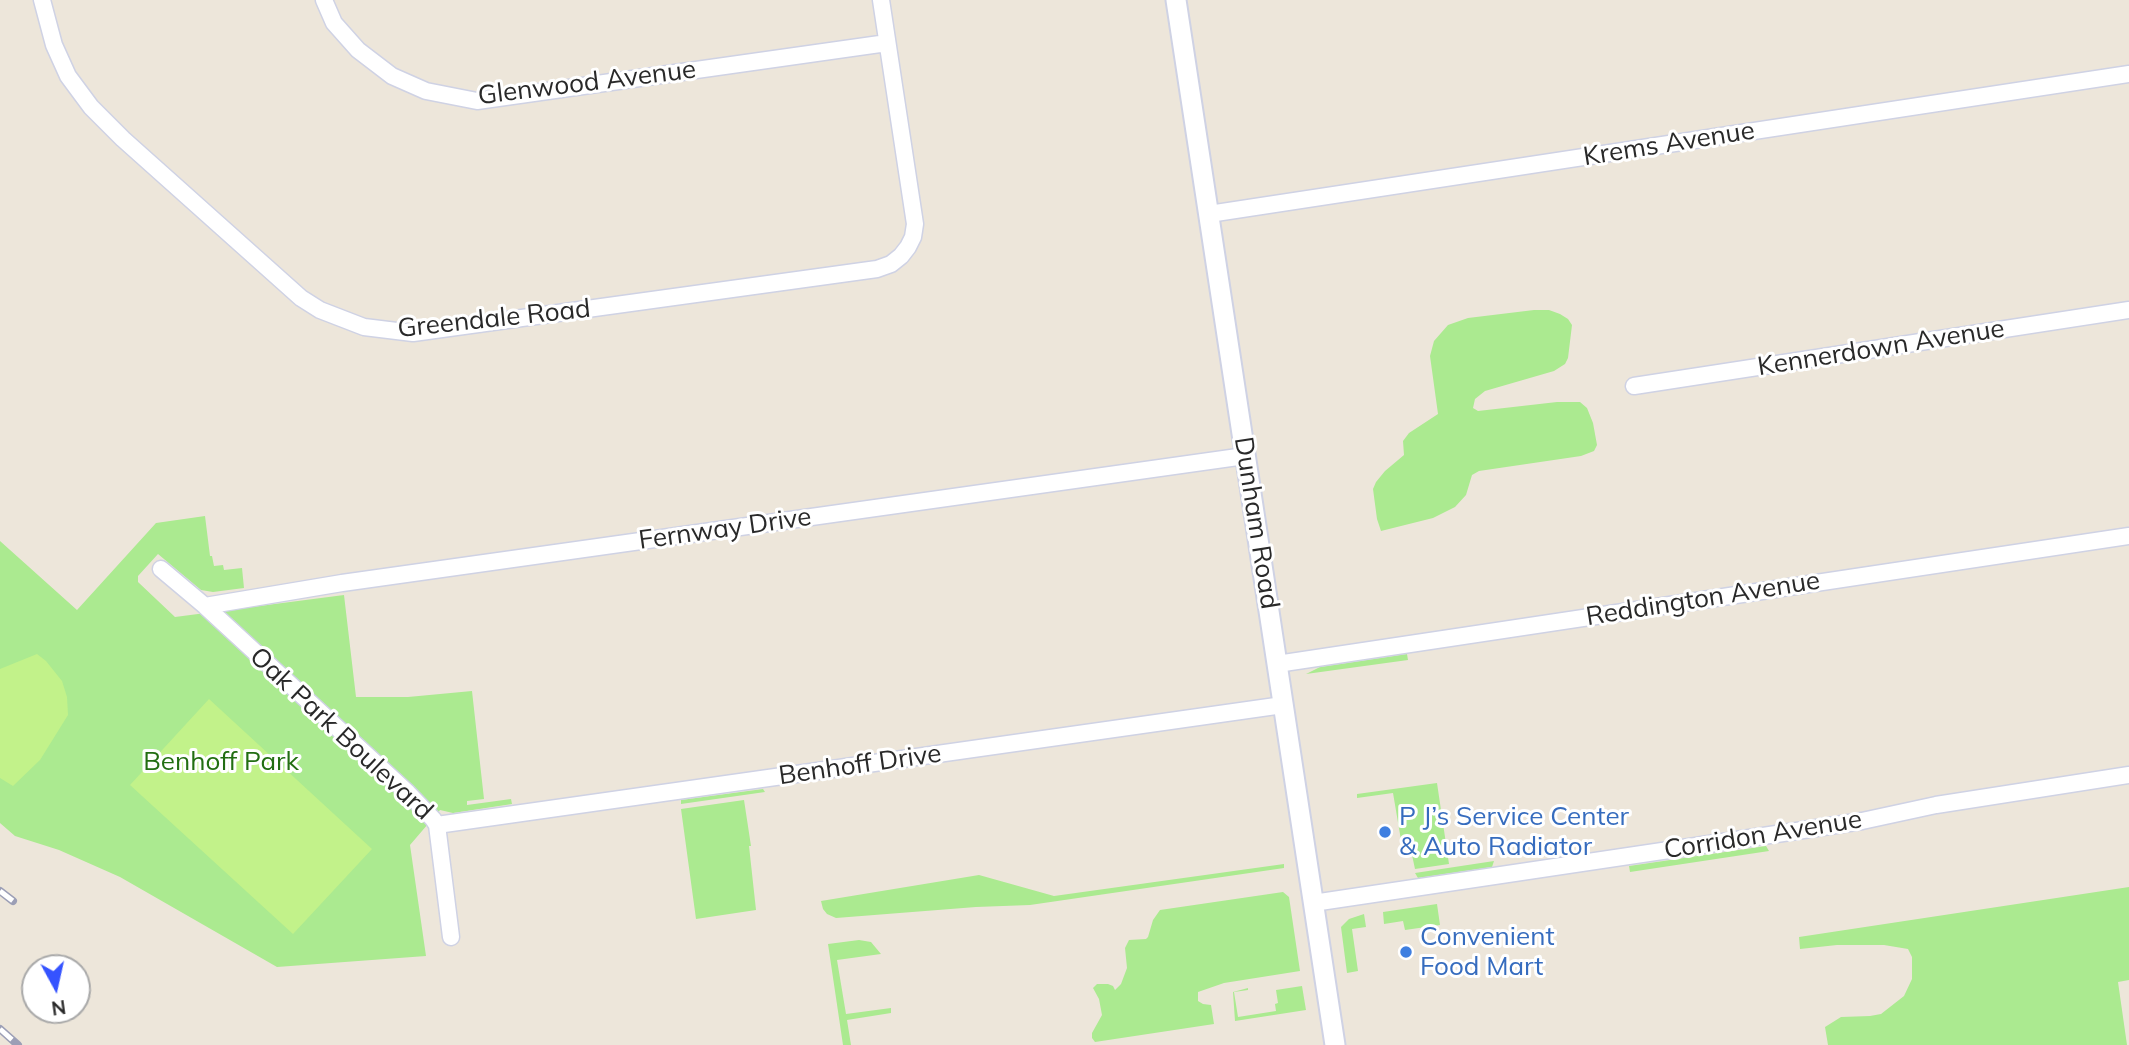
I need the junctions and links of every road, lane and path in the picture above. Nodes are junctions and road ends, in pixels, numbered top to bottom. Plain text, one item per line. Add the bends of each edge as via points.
1 (41, 0) edge
2 (324, 0) edge
3 (881, 0) edge
4 (1176, 0) edge
5 (887, 43) junction
6 (2129, 74) edge
7 (1209, 214) junction
8 (2129, 310) edge
9 (1634, 386) dead end
10 (1245, 456) junction
11 (2129, 536) edge
12 (161, 569) dead end
13 (205, 606) junction
14 (1277, 664) junction
15 (1283, 705) junction
16 (2129, 775) edge
17 (437, 825) junction
18 (1313, 903) junction
19 (451, 937) dead end
20 (1335, 1045) edge

1 - 5 street, Greendale Road via 68,76 104,122 301,298 364,327 413,333 891,264 913,237 915,224
2 - 5 street, Glenwood Avenue via 334,23 358,50 392,76 426,91 477,101
3 - 5 street
4 - 7 street, Dunham Road
6 - 7 street, Krems Avenue
7 - 10 street, Dunham Road
8 - 9 street, Kennerdown Avenue
10 - 13 street, Fernway Drive
10 - 14 street, Dunham Road
11 - 14 street, Reddington Avenue
12 - 13 street, Oak Park Boulevard
13 - 17 street, Oak Park Boulevard
14 - 15 street, Dunham Road
15 - 17 street, Benhoff Drive
15 - 18 street, Dunham Road
16 - 18 street, Corridon Avenue via 1810,829
17 - 19 street, Oak Park Boulevard
18 - 20 street, Dunham Road

